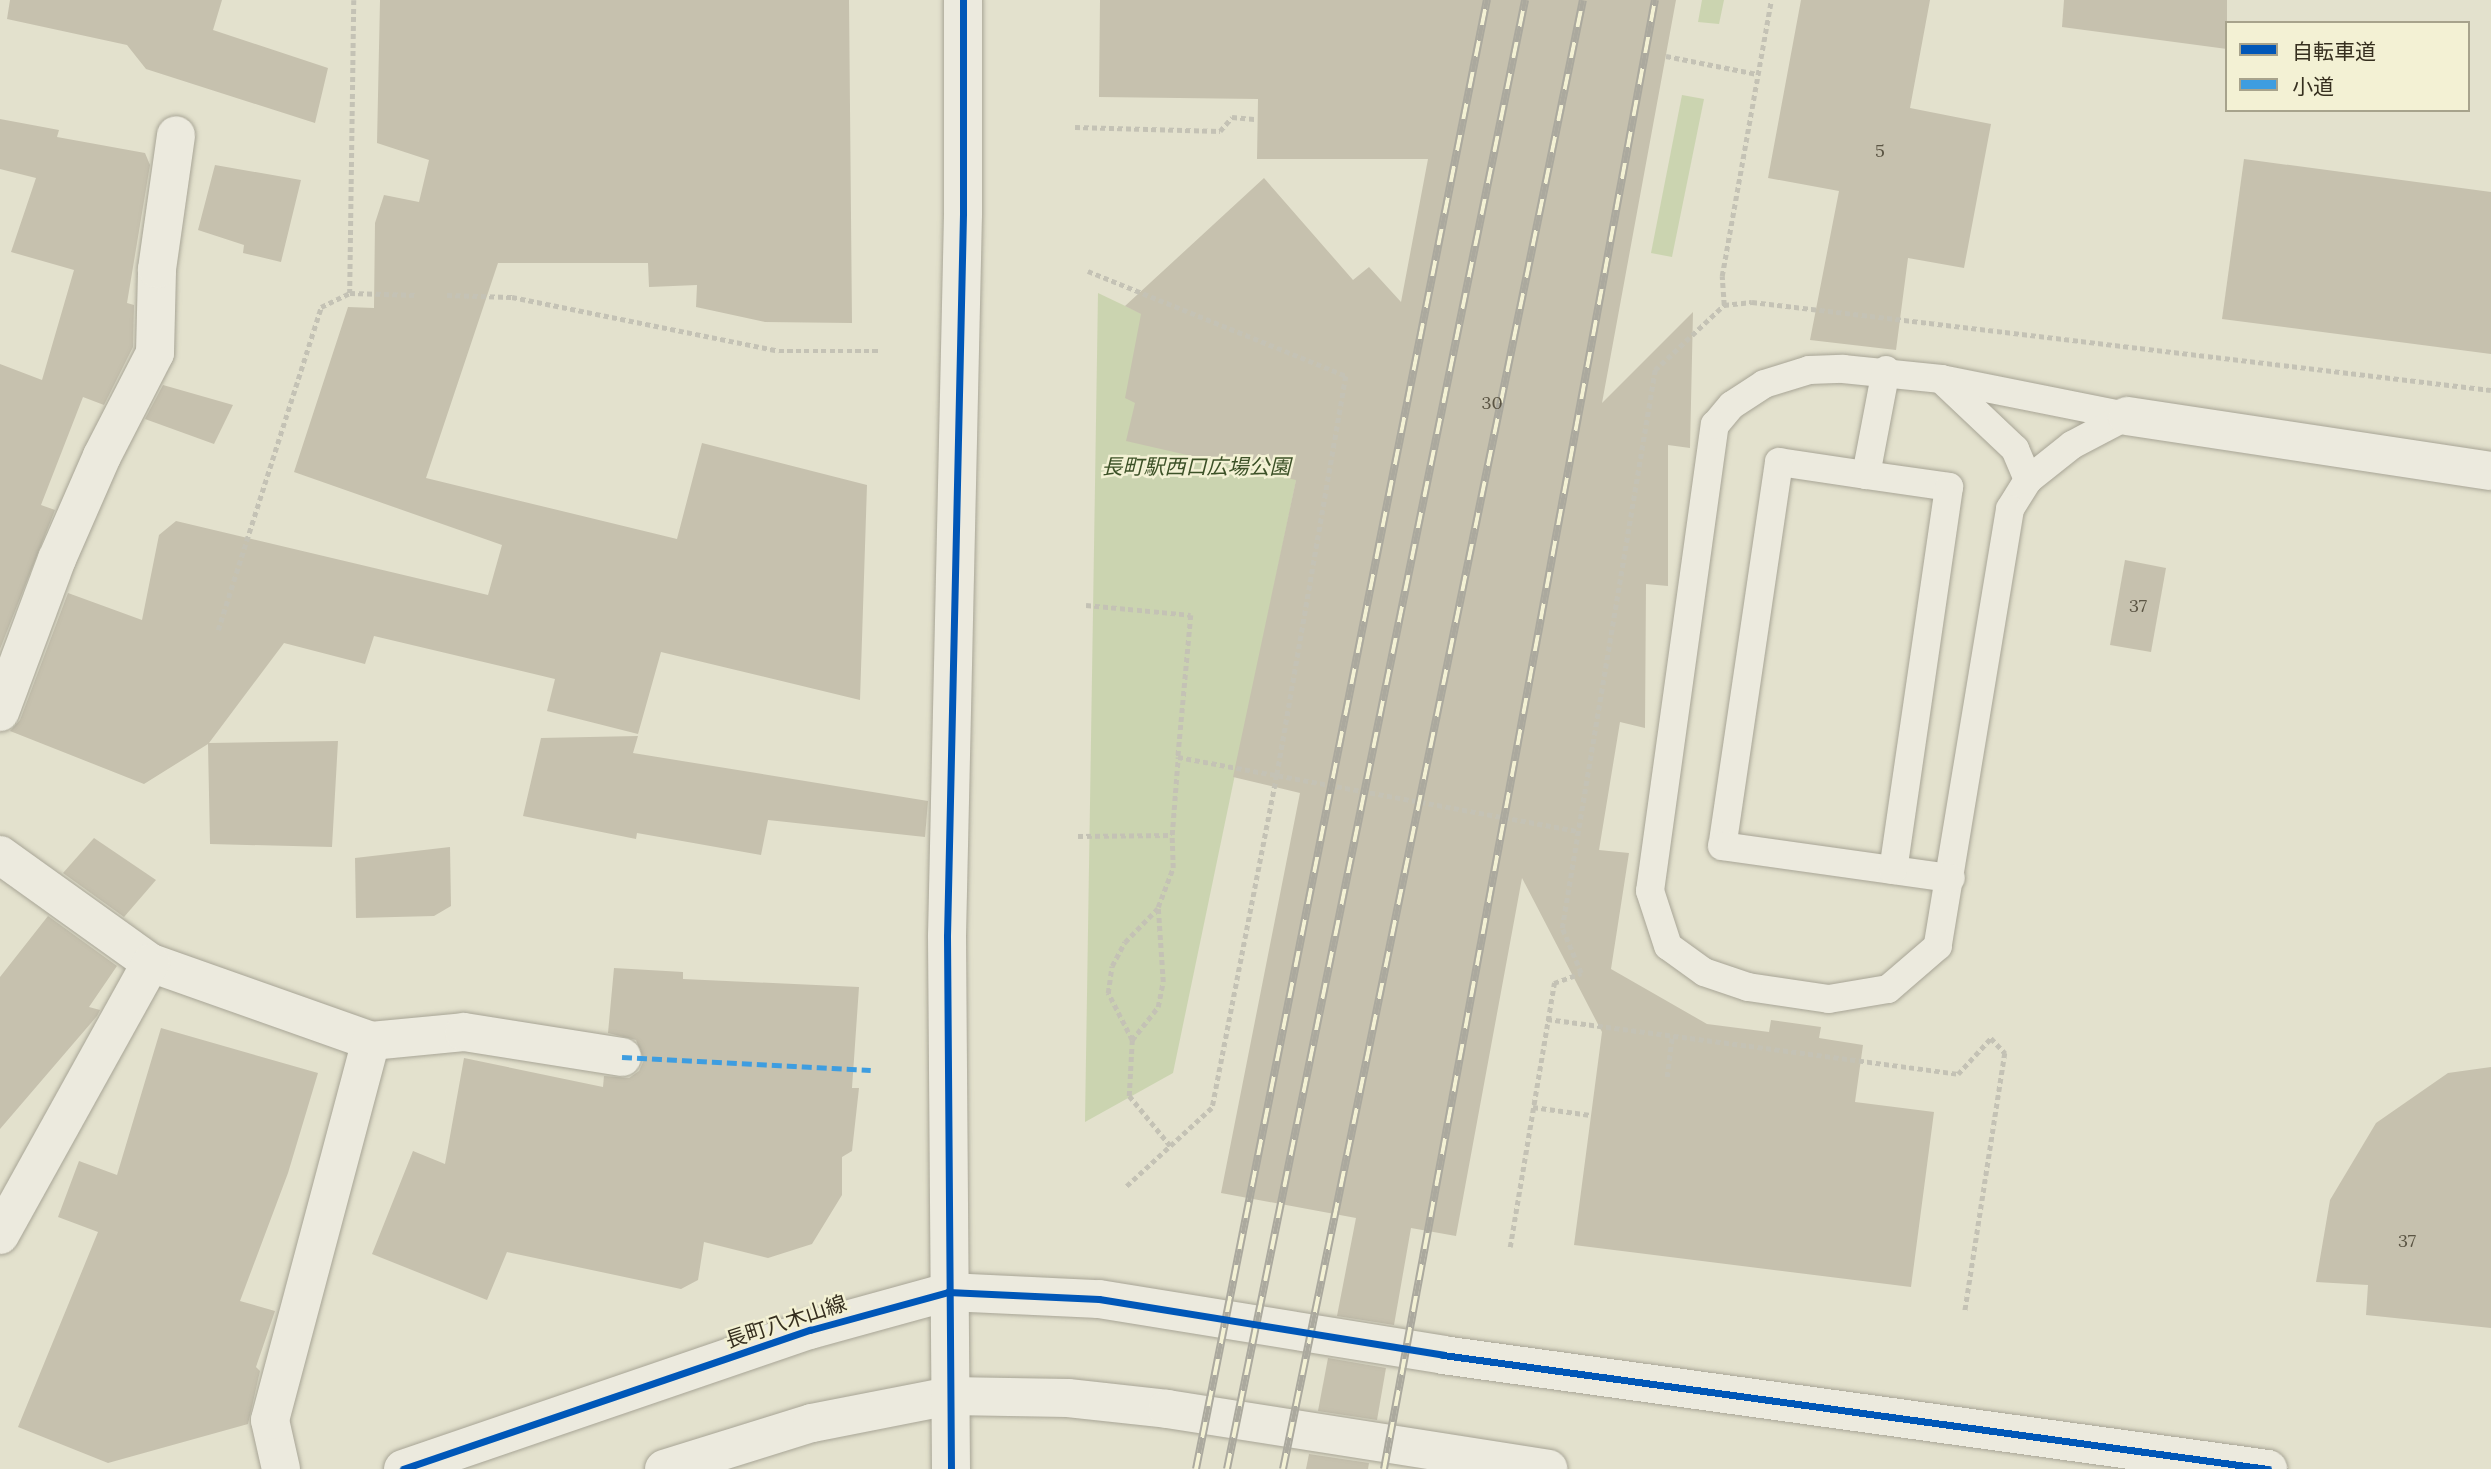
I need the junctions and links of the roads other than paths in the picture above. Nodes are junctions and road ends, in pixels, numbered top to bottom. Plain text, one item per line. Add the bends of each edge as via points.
1 (963, 0) edge
2 (176, 135) dead end
3 (1886, 370) junction
4 (1941, 379) junction
5 (2127, 416) junction
6 (2491, 471) edge
7 (1866, 475) junction
8 (2028, 480) junction
9 (0, 712) edge
10 (0, 855) edge
11 (1893, 870) junction
12 (1951, 878) junction
13 (151, 963) junction
14 (371, 1041) junction
15 (622, 1058) dead end
16 (0, 1235) edge
17 (948, 1292) junction
18 (950, 1395) junction
19 (1454, 1463) edge
20 (281, 1469) edge
21 (403, 1469) edge
22 (664, 1469) edge
23 (951, 1469) edge
24 (1548, 1469) edge
25 (2268, 1469) edge

1 - 17 street via 963,213 946,950
2 - 9 street via 157,269 155,353 62,548
3 - 4 lane
3 - 7 lane
3 - 12 lane via 1809,370 1764,384 1732,405 1714,425 1650,891 1668,946 1704,972 1748,987 1829,999 1888,989 1918,967 1938,946
4 - 5 lane
4 - 8 lane via 2015,449
5 - 6 street
5 - 8 lane via 2072,446
7 - 11 lane via 1949,487
7 - 11 lane via 1779,462 1722,846
8 - 12 lane via 2010,509
10 - 13 street
11 - 12 lane
13 - 14 street
13 - 16 street
14 - 15 street via 464,1032
14 - 20 street via 270,1420
17 - 18 street
17 - 21 street, 長町八木山線 via 810,1331
17 - 25 street, 長町八木山線 via 1099,1299 1771,1403
18 - 19 street via 1069,1398 1167,1409
18 - 22 street via 812,1423
18 - 23 street
19 - 24 street

